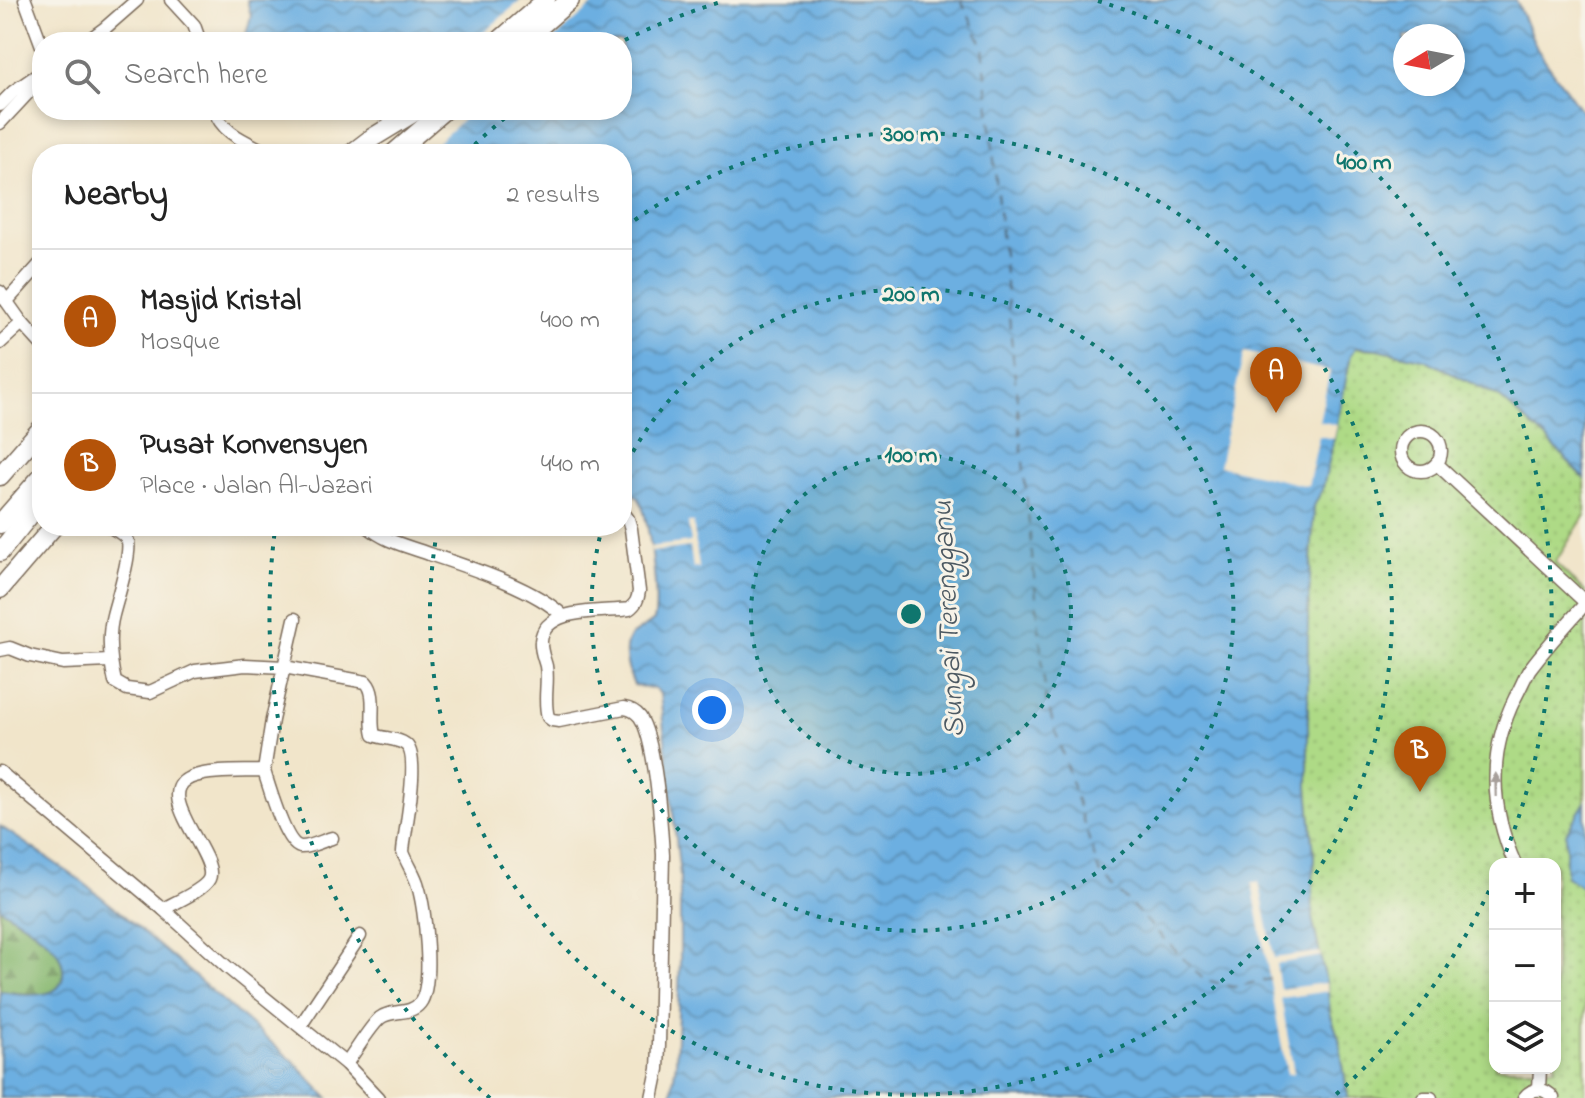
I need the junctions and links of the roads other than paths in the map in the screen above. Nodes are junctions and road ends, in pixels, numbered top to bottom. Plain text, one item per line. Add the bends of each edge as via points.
1 (25, 0) edge
2 (137, 0) edge
3 (171, 0) edge
4 (546, 0) edge
5 (570, 0) edge
6 (37, 32) edge
7 (100, 32) edge
8 (196, 32) edge
9 (509, 32) edge
10 (533, 32) edge
11 (32, 81) edge
12 (32, 86) edge
13 (0, 105) edge
14 (219, 120) edge
15 (402, 120) edge
16 (408, 120) edge
17 (432, 120) edge
18 (0, 123) edge
19 (251, 144) edge
20 (365, 144) edge
21 (380, 144) edge
22 (405, 144) edge
23 (32, 271) edge
24 (4, 297) edge
25 (22, 323) junction
26 (32, 334) edge
27 (0, 343) edge
28 (32, 439) edge
29 (1437, 464) dead end
30 (0, 476) edge
31 (32, 487) edge
32 (32, 512) edge
33 (0, 524) edge
34 (45, 536) edge
35 (123, 536) edge
36 (379, 536) edge
37 (632, 536) edge
38 (0, 552) edge
39 (0, 589) edge
40 (1585, 603) edge
41 (563, 616) junction
42 (295, 619) dead end
43 (0, 650) edge
44 (110, 661) junction
45 (284, 667) junction
46 (264, 771) junction
47 (0, 772) edge
48 (332, 838) dead end
49 (1513, 858) edge
50 (163, 909) junction
51 (360, 936) dead end
52 (301, 1025) junction
53 (346, 1064) junction
54 (1540, 1074) edge
55 (1539, 1089) junction
56 (378, 1098) edge
57 (652, 1098) edge
58 (1423, 1098) edge
59 (1431, 1098) edge
60 (1524, 1098) edge
61 (1553, 1098) edge

1 - 6 street
2 - 7 street
3 - 8 street
4 - 9 highway
5 - 10 highway
11 - 13 street
12 - 18 street
14 - 19 street via 227,131
15 - 20 highway
16 - 21 highway
17 - 22 highway
23 - 24 street
24 - 25 street
25 - 26 street
25 - 27 street
28 - 30 highway
29 - 40 street
31 - 33 highway
32 - 38 highway
34 - 39 highway
35 - 44 street via 128,542 112,618
36 - 41 street via 528,592
37 - 41 street via 638,599 629,609
49 -> 40 street via 1496,801 1498,742 1528,672
41 - 57 street via 550,624 541,640 548,717 559,721 632,710 644,726 656,780 663,886 658,1069
42 - 45 street
43 - 44 street via 63,663
44 - 45 street via 115,682 150,692 195,671
45 - 46 street
45 - 53 street via 366,682 372,693 374,735 405,743 412,754 403,852 424,911 424,995 413,1009 382,1016
46 - 48 street via 284,829 297,845
46 - 50 street via 197,775 182,784 182,812 211,874 203,887
47 - 50 street
50 - 52 street
51 - 52 street
52 - 53 street
53 - 56 street
54 - 55 street
55 - 60 street
55 - 61 street
58 - 59 street

